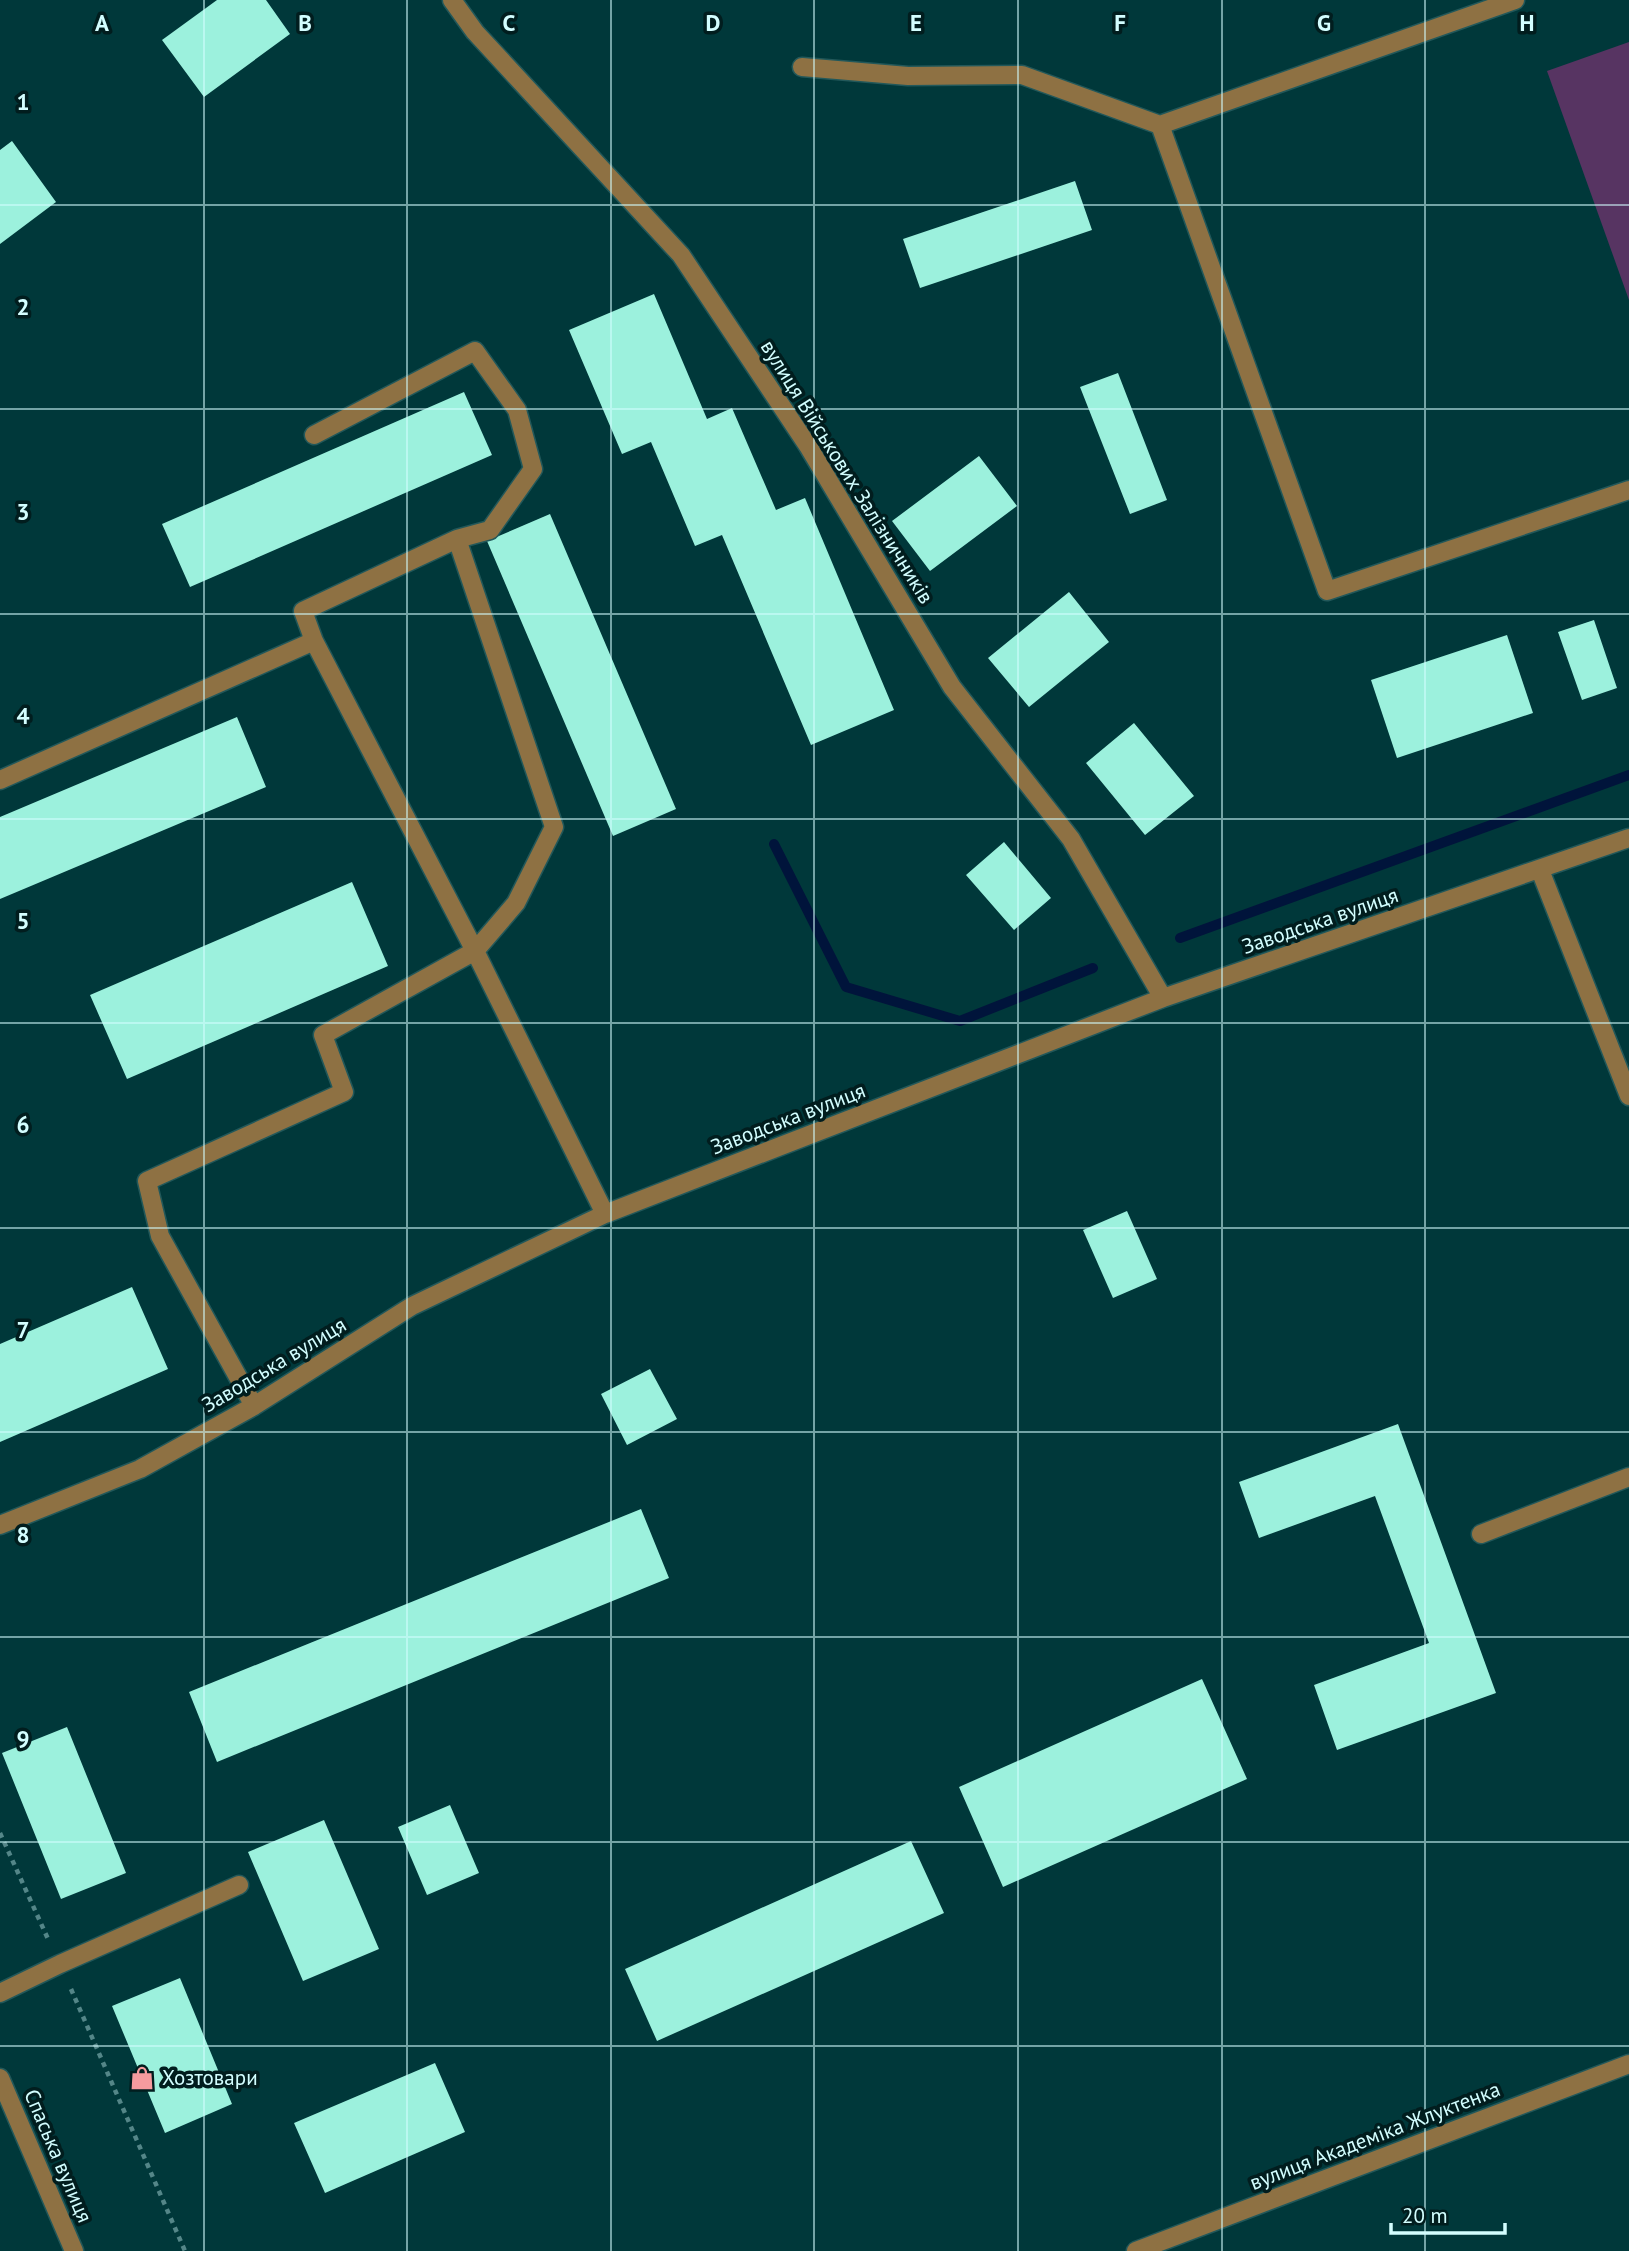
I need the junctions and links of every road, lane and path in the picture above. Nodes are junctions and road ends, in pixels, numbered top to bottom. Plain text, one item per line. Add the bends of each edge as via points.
1 (452, 0) edge
2 (1515, 0) edge
3 (802, 67) dead end
4 (1160, 125) junction
5 (314, 435) dead end
6 (1629, 490) edge
7 (457, 539) junction
8 (314, 641) junction
9 (0, 780) edge
10 (1629, 838) edge
11 (1539, 870) junction
12 (475, 951) junction
13 (1163, 999) junction
14 (1629, 1096) edge
15 (605, 1214) junction
16 (254, 1406) junction
17 (1629, 1478) edge
18 (0, 1525) edge
19 (1481, 1534) dead end
20 (0, 1833) edge
21 (239, 1885) dead end
22 (60, 1964) junction
23 (0, 1993) edge
24 (1629, 2064) edge
25 (0, 2078) edge
26 (6, 2106) edge
27 (74, 2251) edge
28 (185, 2251) edge
29 (1136, 2251) edge

1 - 13 street, вулиця Військових Залізничників via 475,32 681,255 808,446 952,687 1071,839
2 - 4 street
3 - 4 street via 908,76 1022,75
4 - 6 street via 1327,591
5 - 7 street via 475,351 517,410 533,469 490,530
7 - 8 street via 303,611
7 - 12 street via 554,827 516,902
8 - 9 street
8 - 12 street
10 - 11 street, Заводська вулиця
11 - 13 street, Заводська вулиця
11 - 14 street
12 - 15 street
12 - 16 street via 323,1035 344,1092 148,1181 160,1236
13 - 15 street, Заводська вулиця
15 - 16 street, Заводська вулиця via 412,1306
16 - 18 street, Заводська вулиця via 141,1469
17 - 19 street
20 - 22 path
21 - 22 street
22 - 23 street
22 - 28 path
24 - 29 street, вулиця Академіка Жлуктенка
25 - 26 street, Спаська вулиця
26 - 27 street, Спаська вулиця

